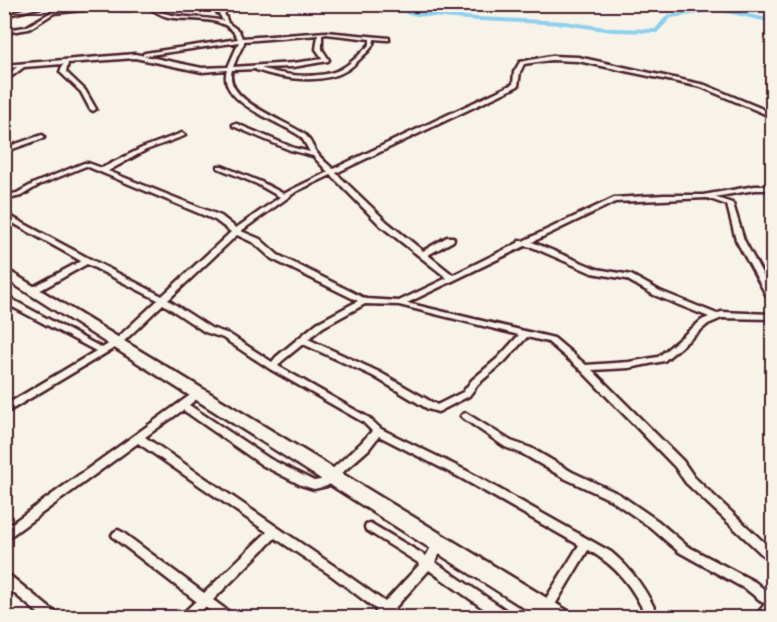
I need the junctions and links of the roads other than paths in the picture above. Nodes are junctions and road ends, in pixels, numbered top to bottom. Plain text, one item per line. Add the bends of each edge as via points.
1 (52, 4) edge
2 (77, 4) edge
3 (208, 4) edge
4 (149, 5) edge
5 (60, 11) junction
6 (4, 15) edge
7 (226, 23) junction
8 (4, 32) edge
9 (320, 34) junction
10 (372, 37) junction
11 (387, 39) dead end
12 (242, 40) junction
13 (135, 56) junction
14 (66, 62) junction
15 (22, 66) junction
16 (4, 67) edge
17 (254, 68) junction
18 (230, 70) junction
19 (4, 81) edge
20 (93, 109) dead end
21 (772, 115) edge
22 (235, 124) dead end
23 (182, 135) dead end
24 (42, 137) dead end
25 (4, 150) edge
26 (315, 155) junction
27 (220, 167) dead end
28 (102, 171) junction
29 (331, 171) junction
30 (772, 188) edge
31 (284, 197) junction
32 (4, 198) edge
33 (726, 198) junction
34 (4, 215) edge
35 (236, 232) junction
36 (450, 239) dead end
37 (522, 243) junction
38 (422, 255) junction
39 (87, 261) junction
40 (452, 278) junction
41 (8, 280) edge
42 (34, 290) junction
43 (4, 295) edge
44 (772, 298) edge
45 (161, 300) junction
46 (364, 301) junction
47 (399, 303) junction
48 (772, 316) edge
49 (717, 317) junction
50 (525, 334) junction
51 (302, 340) junction
52 (110, 347) junction
53 (273, 367) junction
54 (584, 368) junction
55 (199, 393) junction
56 (183, 405) junction
57 (4, 411) edge
58 (466, 416) dead end
59 (378, 431) junction
60 (137, 437) junction
61 (330, 475) junction
62 (370, 527) dead end
63 (274, 531) junction
64 (4, 535) edge
65 (118, 535) dead end
66 (440, 543) junction
67 (586, 544) junction
68 (772, 556) edge
69 (428, 563) junction
70 (4, 578) edge
71 (204, 600) junction
72 (772, 603) edge
73 (553, 613) edge
74 (381, 614) edge
75 (53, 618) edge
76 (186, 618) edge
77 (228, 618) edge
78 (396, 618) edge
79 (507, 618) edge
80 (653, 618) edge
81 (760, 618) edge

1 - 6 street
2 - 5 street
3 - 7 street via 222,14
4 - 5 street
4 - 7 street via 162,13
5 - 8 street via 27,28
7 - 12 street
9 - 10 street
9 - 12 street
9 - 17 street via 319,49 324,61
10 - 11 street
10 - 17 street via 372,44 363,54 332,74 287,76
12 - 13 street
12 - 18 street
13 - 14 street
13 - 18 street via 202,70
14 - 15 street
14 - 20 street via 63,72 83,91
15 - 16 street
15 - 19 street
17 - 18 street
18 - 26 street via 229,84 238,97 304,136
21 - 29 street via 702,86 578,58 551,58 522,63 516,85
22 - 26 street
23 - 28 street
24 - 25 street
26 - 29 street
27 - 31 street
28 - 32 street via 86,164
28 - 35 street via 218,218
29 - 31 street
29 - 38 street
30 - 33 street via 755,188
31 - 35 street
33 - 37 street via 614,200
33 - 44 street via 740,240
34 - 39 street
35 - 45 street
35 - 46 street via 257,241 282,261
36 - 38 street
37 - 40 street
37 - 49 street via 595,271 628,277
38 - 40 street
39 - 42 street
39 - 45 street
40 - 47 street
41 - 42 highway
42 - 52 highway
43 - 52 street via 10,302
45 - 52 street
45 - 53 street
46 - 47 street
46 - 51 street via 320,325
47 - 50 street
48 - 49 street
49 - 54 street via 705,322 661,359
50 - 51 street via 465,394 438,409 333,352
50 - 54 street via 551,340
51 - 53 street
52 - 55 highway
52 - 57 street
53 - 59 street via 366,420
54 - 68 street via 679,464 690,480
55 - 56 street
55 - 61 highway
56 - 60 street
56 - 61 street via 267,462 305,482 323,483
58 - 72 street via 508,444 615,497 683,549 751,586
59 - 61 street
59 - 67 street
60 - 63 street
60 - 64 street
61 - 66 highway
62 - 69 street
63 - 71 street
63 - 74 street
65 - 71 street
66 - 69 street
66 - 73 highway
67 - 73 street
67 - 80 street via 623,568
69 - 74 street
69 - 79 street
70 - 75 street
71 - 76 street
71 - 77 street
72 - 81 street
74 - 78 street

